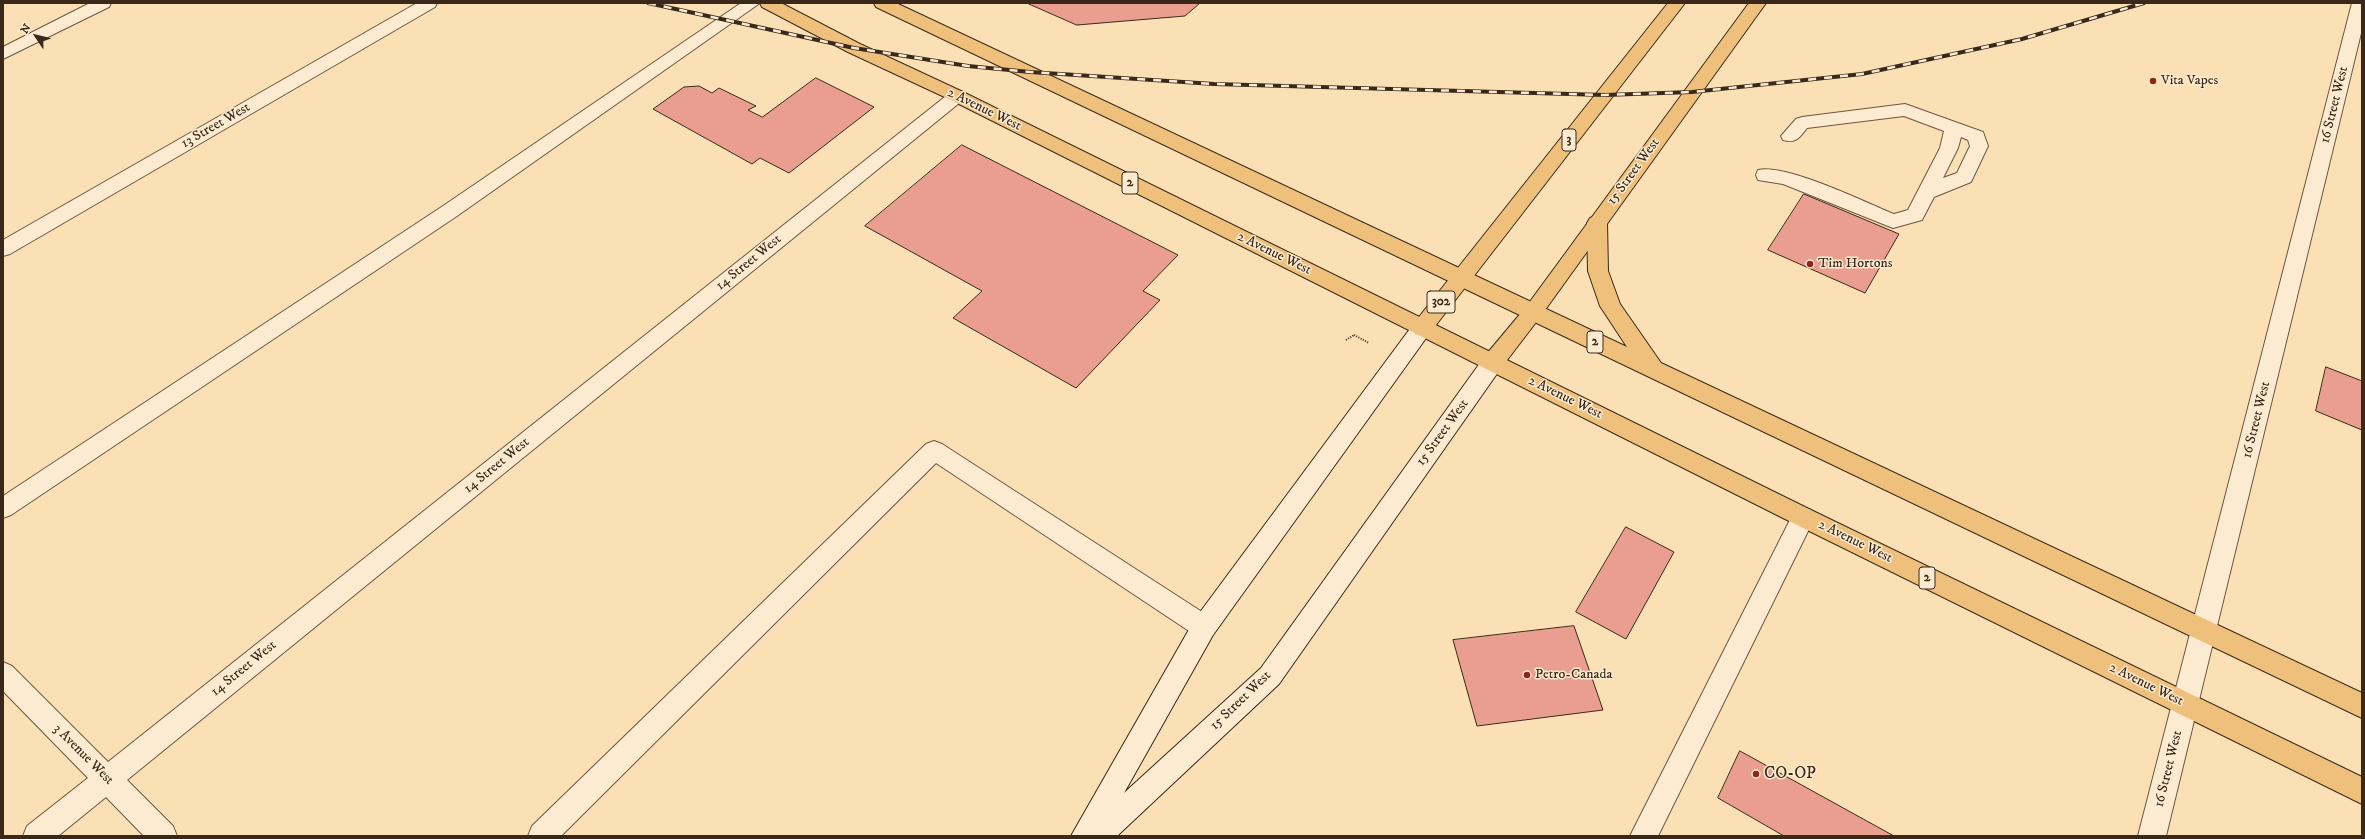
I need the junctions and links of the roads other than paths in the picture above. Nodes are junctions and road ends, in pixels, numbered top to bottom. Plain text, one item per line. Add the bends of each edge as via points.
1 (103, 3) edge
2 (429, 3) edge
3 (752, 3) edge
4 (768, 3) edge
5 (882, 3) edge
6 (1677, 3) edge
7 (1758, 3) edge
8 (2360, 3) edge
9 (3, 54) edge
10 (957, 96) junction
11 (1954, 128) junction
12 (1790, 136) dead end
13 (1765, 174) dead end
14 (1926, 194) junction
15 (1597, 223) junction
16 (3, 249) edge
17 (1460, 277) junction
18 (1533, 312) junction
19 (1422, 328) junction
20 (1493, 362) junction
21 (1656, 372) junction
22 (3, 508) edge
23 (1803, 517) junction
24 (1204, 627) junction
25 (2204, 631) junction
26 (3, 674) edge
27 (2185, 704) junction
28 (2362, 706) edge
29 (107, 779) junction
30 (2362, 791) edge
31 (37, 836) edge
32 (162, 836) edge
33 (542, 836) edge
34 (1085, 836) edge
35 (1097, 836) edge
36 (1644, 836) edge
37 (2152, 836) edge

1 - 9 street
2 - 16 street, 13 Street West
3 - 22 street via 450,211
4 - 10 main road, 2 Avenue West / 2 via 854,48
5 - 17 main road, 2
6 - 17 main road, 3
7 - 15 main road, 15 Street West
8 - 25 street, 16 Street West
10 - 19 main road, 2 Avenue West / 2
10 - 29 street, 14 Street West
11 - 12 street via 1905,110 1802,123
11 - 14 street via 1949,148
11 - 14 street via 1976,136 1979,146 1964,177
13 - 14 street via 1786,178 1893,220 1915,214
15 - 18 main road, 15 Street West
15 - 21 main road via 1598,271 1610,306
17 - 18 main road, 2
17 - 19 main road, 302
18 - 20 main road, 15 Street West
18 - 21 main road, 2
19 - 20 main road, 2 Avenue West / 2
19 - 24 street, 302
20 - 23 main road, 2 Avenue West / 2
20 - 35 street, 15 Street West via 1270,676
21 - 25 main road, 2
23 - 27 main road, 2 Avenue West / 2
23 - 36 street
24 - 33 street via 934,450
24 - 34 street, 302
25 - 27 street, 16 Street West
25 - 28 main road, 2
26 - 29 street, 3 Avenue West
27 - 30 main road, 2 Avenue West / 2
27 - 37 street, 16 Street West
29 - 31 street, 14 Street West
29 - 32 street, 3 Avenue West

